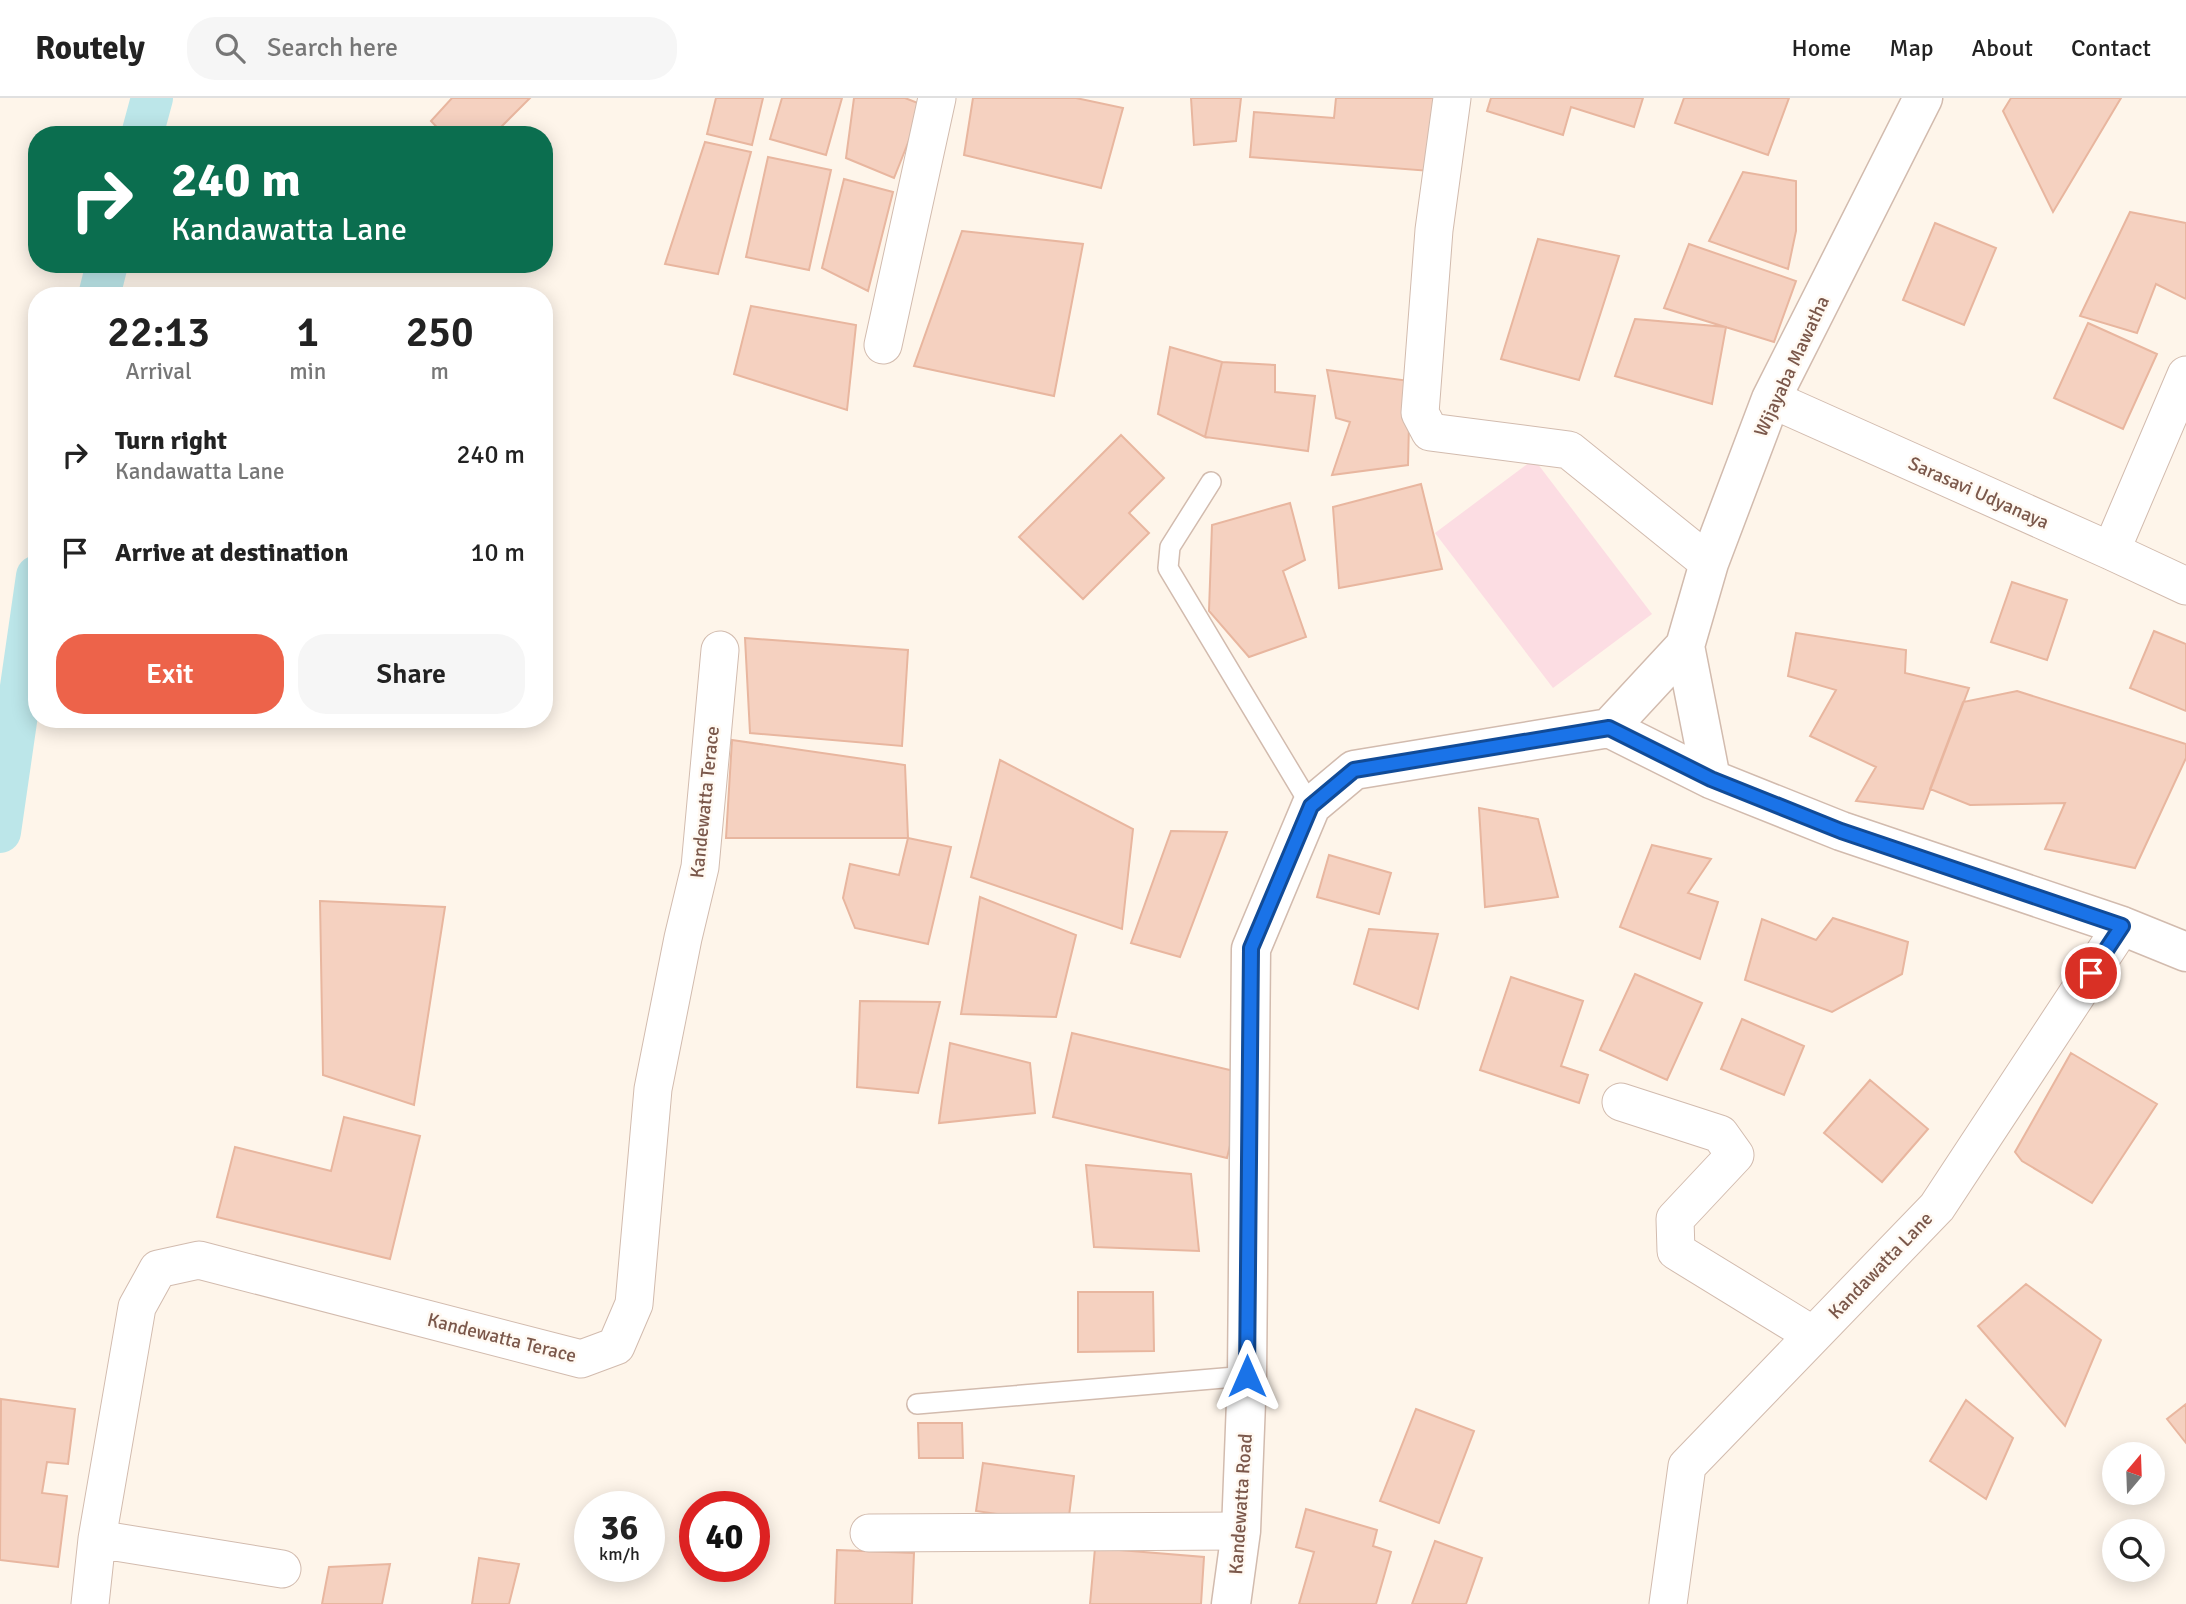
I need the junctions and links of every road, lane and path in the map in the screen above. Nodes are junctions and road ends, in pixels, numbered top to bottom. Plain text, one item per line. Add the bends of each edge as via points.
1 (937, 98) edge
2 (1452, 98) edge
3 (1923, 98) edge
4 (883, 345) dead end
5 (2186, 375) edge
6 (1771, 400) junction
7 (1212, 482) dead end
8 (2111, 551) junction
9 (1709, 563) junction
10 (2186, 586) edge
11 (1685, 646) junction
12 (720, 650) dead end
13 (1609, 728) junction
14 (1711, 779) junction
15 (1311, 806) junction
16 (2122, 926) junction
17 (2186, 952) edge
18 (1620, 1101) dead end
19 (1813, 1335) junction
20 (1247, 1376) junction
21 (917, 1404) dead end
22 (1241, 1531) junction
23 (869, 1533) dead end
24 (97, 1539) junction
25 (282, 1569) dead end
26 (90, 1604) edge
27 (1231, 1604) edge
28 (1668, 1604) edge

1 - 4 street
2 - 9 street via 1434,230 1420,413 1430,432 1569,450
3 - 6 street, Wijayaba Mawatha
5 - 8 street
6 - 8 street, Sarasavi Udyanaya
6 - 9 street, Wijayaba Mawatha
7 - 15 lane via 1170,547 1168,568
8 - 10 street, Sarasavi Udyanaya
9 - 11 street, Wijayaba Mawatha
11 - 13 street
11 - 14 street
12 - 24 street, Kandewatta Terace via 700,867 653,1089 634,1304 616,1346 581,1359 199,1260 158,1269 137,1307
13 - 14 street
13 - 15 street, Kandewatta Road via 1354,770
14 - 16 street via 1841,831
15 - 20 street, Kandewatta Road via 1251,948
16 - 17 street
16 - 19 street, Kandawatta Lane via 1937,1207
18 - 19 street via 1720,1134 1735,1155 1675,1219 1676,1251
19 - 28 street, Kandawatta Lane via 1687,1466
20 - 21 lane
20 - 22 street, Kandewatta Road
22 - 23 street
22 - 27 street, Kandewatta Road
24 - 25 street
24 - 26 street, Kandewatta Terace

